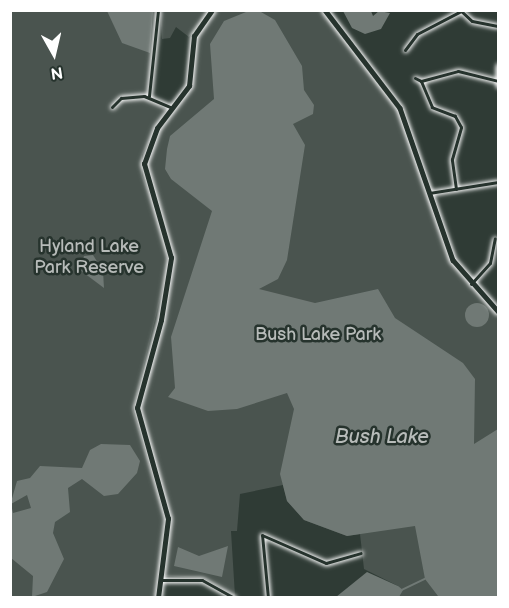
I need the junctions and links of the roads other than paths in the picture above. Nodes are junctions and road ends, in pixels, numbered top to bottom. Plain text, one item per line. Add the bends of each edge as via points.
1 (158, 10) edge
2 (213, 10) edge
3 (325, 10) edge
4 (461, 11) edge
5 (498, 26) edge
6 (405, 50) dead end
7 (498, 65) edge
8 (415, 78) dead end
9 (421, 81) junction
10 (498, 81) edge
11 (498, 86) edge
12 (149, 96) junction
13 (112, 108) dead end
14 (172, 108) junction
15 (498, 182) edge
16 (456, 189) junction
17 (429, 194) junction
18 (495, 238) dead end
19 (471, 284) junction
20 (498, 311) edge
21 (361, 553) dead end
22 (162, 580) junction
23 (158, 597) edge
24 (234, 597) edge
25 (267, 597) edge

1 - 12 street
2 - 14 street via 192,41 189,86
3 - 17 street via 400,108
4 - 5 street via 472,21
4 - 6 street via 417,34
7 - 10 street
8 - 9 street
9 - 10 street via 423,76 458,71
9 - 16 street via 432,107 455,116 461,127 452,159
10 - 11 street
12 - 13 street via 121,98
12 - 14 street
14 - 22 street via 153,137 144,164 169,240 171,267 136,408 168,519
15 - 16 street
16 - 17 street
17 - 19 street via 453,260
18 - 19 street via 490,263
19 - 20 street
21 - 25 street via 326,563 262,535
22 - 23 street
22 - 24 street via 202,579

